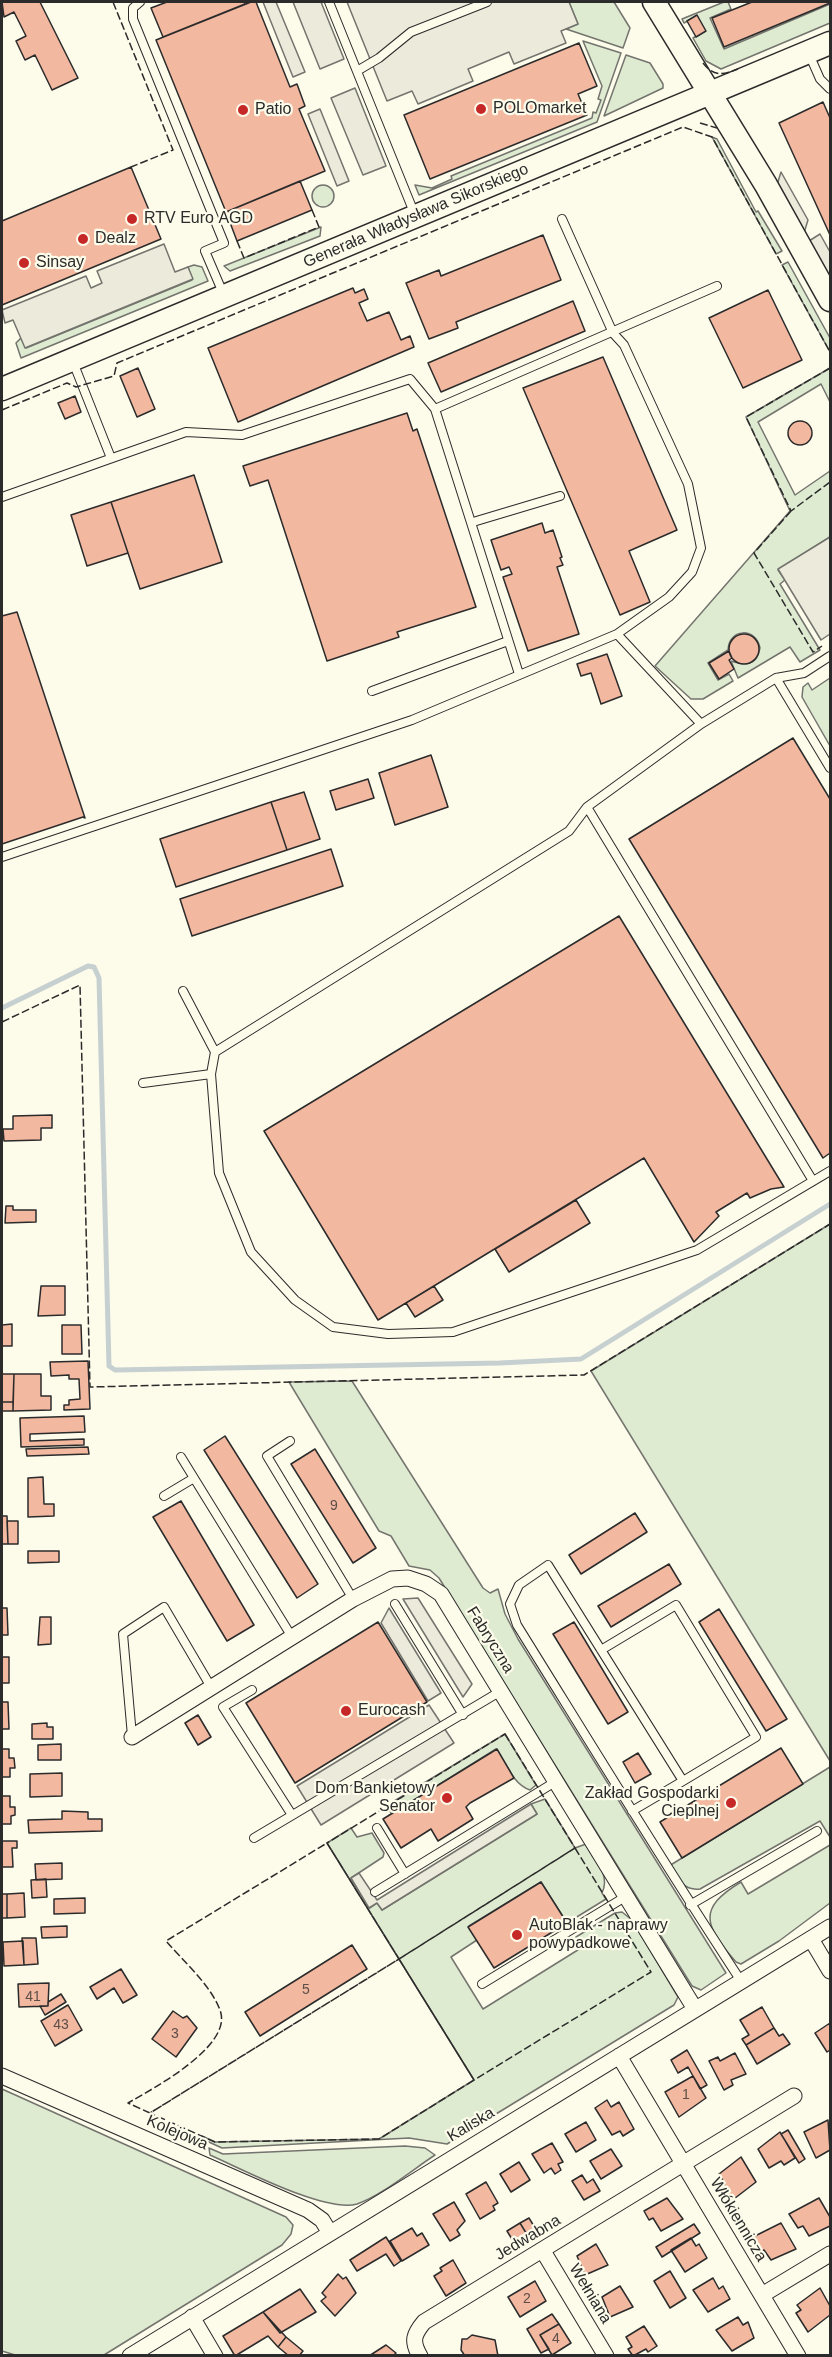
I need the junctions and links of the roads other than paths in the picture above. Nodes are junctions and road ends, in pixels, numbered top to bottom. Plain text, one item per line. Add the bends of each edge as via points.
1 (140, 2) edge
2 (329, 2) edge
3 (487, 2) edge
4 (654, 2) edge
5 (831, 43) edge
6 (808, 52) junction
7 (357, 71) junction
8 (831, 89) edge
9 (710, 93) junction
10 (416, 216) junction
11 (562, 219) dead end
12 (717, 286) dead end
13 (224, 296) junction
14 (831, 300) edge
15 (613, 333) junction
16 (72, 359) junction
17 (2, 389) edge
18 (435, 408) junction
19 (111, 458) junction
20 (560, 496) dead end
21 (2, 497) edge
22 (473, 522) junction
23 (616, 634) junction
24 (508, 641) junction
25 (831, 656) edge
26 (519, 674) junction
27 (776, 678) junction
28 (372, 691) dead end
29 (700, 724) junction
30 (831, 768) edge
31 (587, 807) junction
32 (2, 856) edge
33 (183, 992) dead end
34 (215, 1052) junction
35 (211, 1074) junction
36 (143, 1083) dead end
37 (831, 1171) edge
38 (813, 1181) junction
39 (290, 1441) dead end
40 (181, 1457) dead end
41 (194, 1478) junction
42 (164, 1496) dead end
43 (353, 1599) junction
44 (395, 1604) dead end
45 (292, 1637) junction
46 (601, 1650) junction
47 (211, 1687) junction
48 (252, 1690) dead end
49 (501, 1691) junction
50 (463, 1715) junction
51 (132, 1737) joint
52 (683, 1781) junction
53 (555, 1782) junction
54 (632, 1811) junction
55 (292, 1815) junction
56 (377, 1827) dead end
57 (817, 1831) dead end
58 (254, 1838) dead end
59 (405, 1874) junction
60 (375, 1892) dead end
61 (625, 1896) junction
62 (690, 1905) junction
63 (831, 1927) edge
64 (811, 1939) junction
65 (831, 1971) edge
66 (741, 1981) junction
67 (482, 1984) dead end
68 (695, 2009) junction
69 (618, 2056) junction
70 (2, 2076) edge
71 (794, 2096) dead end
72 (683, 2163) junction
73 (330, 2233) junction
74 (543, 2251) junction
75 (831, 2254) edge
76 (762, 2295) junction
77 (192, 2317) junction
78 (130, 2355) edge
79 (215, 2355) edge
80 (420, 2355) edge
81 (606, 2355) edge
82 (798, 2355) edge

1 - 13 lane via 133,8 133,19 224,243 205,251
2 - 7 lane
3 - 7 lane via 411,32
4 - 9 street
5 - 6 street, Generała Władysława Sikorskiego
6 - 8 lane via 820,79
6 - 9 street, Generała Władysława Sikorskiego
7 - 10 lane
9 - 10 street, Generała Władysława Sikorskiego
9 - 14 street
10 - 13 street, Generała Władysława Sikorskiego
11 - 15 lane
12 - 15 lane
13 - 16 street, Generała Władysława Sikorskiego
15 - 18 lane
15 - 23 lane via 624,345 688,484 701,548 692,572 669,597
16 - 17 street, Generała Władysława Sikorskiego
16 - 19 lane
18 - 19 lane via 410,379 242,435 186,432
18 - 22 lane
19 - 21 lane
20 - 22 lane
22 - 24 lane
23 - 26 lane
23 - 29 lane
24 - 26 lane
24 - 28 lane
25 - 27 lane via 804,673
26 - 32 lane via 412,720
27 - 29 lane
27 - 30 lane
29 - 31 lane
31 - 34 lane via 569,831
31 - 38 lane
33 - 34 lane
34 - 35 lane
35 - 36 lane
35 - 38 lane via 219,1173 251,1252 294,1300 333,1327 388,1334 453,1332 697,1250
37 - 38 lane
39 - 43 lane via 267,1456
40 - 41 lane
41 - 42 lane
41 - 45 lane
43 - 45 street, Fabryczna
43 - 49 street, Fabryczna via 392,1579 408,1578 426,1584 441,1594
44 - 50 lane
45 - 47 street, Fabryczna
46 - 52 lane
46 - 52 lane via 676,1605 756,1737
46 - 54 lane via 548,1565 519,1585 510,1604 517,1625
47 - 51 street, Fabryczna
47 - 51 lane via 164,1607 123,1634
48 - 55 lane via 223,1707
49 - 50 lane
49 - 53 street, Fabryczna
50 - 55 lane
52 - 54 lane
53 - 59 lane
53 - 61 street, Fabryczna
54 - 62 lane
55 - 58 lane
56 - 59 lane
57 - 62 lane
59 - 60 lane
61 - 67 lane
61 - 68 street, Fabryczna
62 - 66 lane
63 - 64 street, Kaliska
64 - 65 street
64 - 66 street, Kaliska
66 - 68 street, Kaliska
68 - 69 street, Kaliska
69 - 72 street, Włókiennicza
69 - 73 street, Kaliska
70 - 73 street, Kolejowa via 308,2210 322,2220
71 - 72 street
72 - 74 street, Jedwabna
72 - 76 street, Włókiennicza
73 - 77 street, Kaliska
74 - 80 street, Jedwabna via 424,2322 414,2333 414,2345
74 - 81 street, Wełniana
75 - 76 street
76 - 82 street, Włókiennicza
77 - 78 street, Kaliska
77 - 79 street

